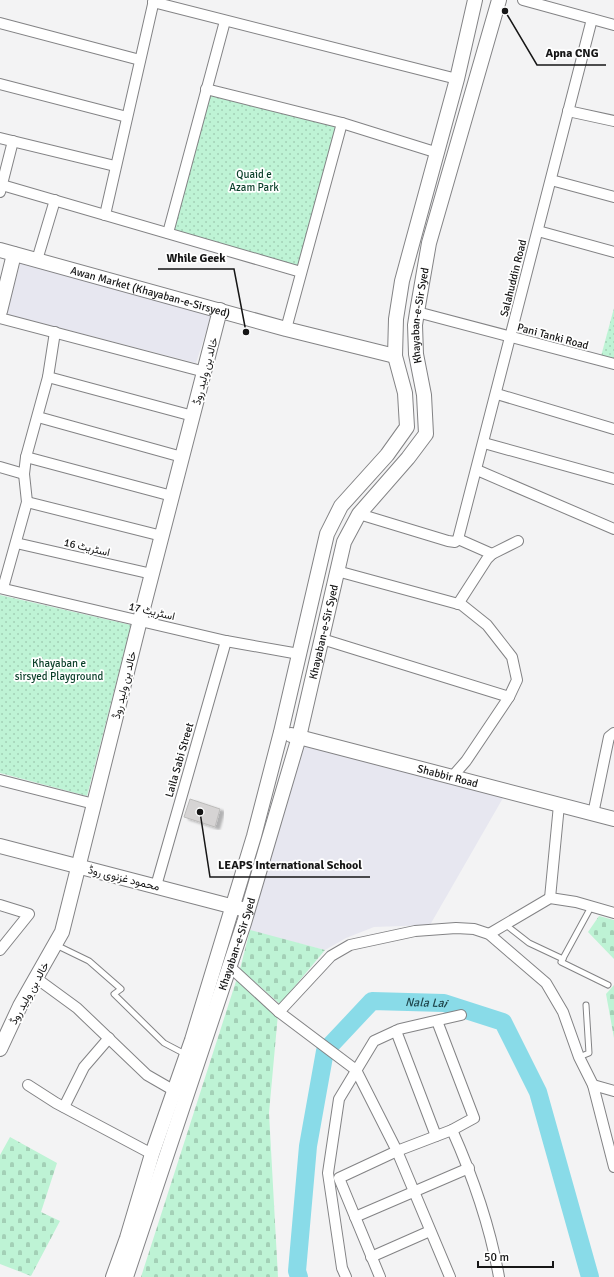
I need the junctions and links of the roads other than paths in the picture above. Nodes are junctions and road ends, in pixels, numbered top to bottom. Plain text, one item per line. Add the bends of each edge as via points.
1 (474, 0) edge
2 (523, 0) edge
3 (153, 1) edge
4 (498, 3) edge
5 (592, 19) junction
6 (225, 21) junction
7 (0, 23) edge
8 (614, 25) edge
9 (140, 60) junction
10 (457, 79) junction
11 (0, 84) edge
12 (206, 90) junction
13 (568, 111) junction
14 (127, 118) junction
15 (614, 121) edge
16 (342, 123) junction
17 (0, 138) edge
18 (13, 142) junction
19 (438, 153) junction
20 (116, 166) junction
21 (551, 180) junction
22 (1, 189) edge
23 (614, 197) edge
24 (55, 200) junction
25 (105, 215) junction
26 (538, 231) junction
27 (168, 233) junction
28 (0, 250) edge
29 (614, 252) edge
30 (14, 254) junction
31 (37, 260) junction
32 (301, 272) junction
33 (220, 310) junction
34 (0, 311) edge
35 (416, 312) junction
36 (0, 318) edge
37 (286, 328) junction
38 (55, 332) junction
39 (511, 337) junction
40 (395, 356) junction
41 (614, 364) edge
42 (204, 372) junction
43 (48, 377) junction
44 (496, 394) junction
45 (193, 416) junction
46 (38, 417) junction
47 (614, 429) edge
48 (484, 442) junction
49 (26, 457) junction
50 (182, 457) junction
51 (0, 467) edge
52 (477, 470) junction
53 (24, 474) junction
54 (614, 478) edge
55 (172, 496) junction
56 (27, 502) junction
57 (359, 514) junction
58 (614, 529) edge
59 (162, 536) junction
60 (456, 541) junction
61 (518, 541) dead end
62 (16, 543) junction
63 (492, 554) junction
64 (337, 571) junction
65 (152, 574) junction
66 (2, 588) edge
67 (458, 604) junction
68 (140, 620) junction
69 (322, 639) junction
70 (226, 641) junction
71 (299, 654) junction
72 (509, 697) junction
73 (281, 732) junction
74 (614, 733) edge
75 (299, 737) junction
76 (452, 777) junction
77 (0, 780) edge
78 (94, 804) junction
79 (559, 805) junction
80 (593, 814) junction
81 (614, 819) edge
82 (0, 846) edge
83 (78, 867) junction
84 (156, 886) junction
85 (550, 898) junction
86 (0, 905) edge
87 (233, 906) junction
88 (591, 907) junction
89 (248, 910) junction
90 (614, 913) edge
91 (506, 924) junction
92 (489, 934) junction
93 (56, 945) junction
94 (0, 950) edge
95 (563, 959) junction
96 (230, 967) junction
97 (36, 978) junction
98 (608, 985) dead end
99 (586, 1005) dead end
100 (281, 1014) junction
101 (461, 1016) dead end
102 (437, 1021) junction
103 (396, 1031) junction
104 (109, 1038) junction
105 (0, 1049) edge
106 (186, 1054) junction
107 (580, 1057) junction
108 (352, 1067) junction
109 (28, 1085) dead end
110 (593, 1085) junction
111 (173, 1090) junction
112 (614, 1091) edge
113 (64, 1107) junction
114 (452, 1130) junction
115 (436, 1136) junction
116 (396, 1151) junction
117 (152, 1154) junction
118 (469, 1168) junction
119 (614, 1168) edge
120 (414, 1191) junction
121 (355, 1217) junction
122 (430, 1231) junction
123 (371, 1256) junction
124 (113, 1277) edge
125 (126, 1277) edge
126 (346, 1277) edge
127 (380, 1277) edge
128 (450, 1277) edge
129 (499, 1277) edge

1 - 4 main road
1 - 10 main road, Khayaban-e-Sir Syed
2 - 5 street
3 - 6 street
3 - 9 street
4 - 35 main road, Khayaban-e-Sir Syed via 429,243
5 - 8 street
5 - 13 street, Salahuddin Road
6 - 10 street
6 - 12 street
7 - 9 street
9 - 14 street
10 - 19 main road, Khayaban-e-Sir Syed
11 - 14 street
12 - 16 street
12 - 27 street
13 - 15 street
13 - 21 street, Salahuddin Road
14 - 20 street
16 - 19 street
16 - 32 street
17 - 18 street
18 - 20 street
18 - 22 street
19 - 40 main road, Khayaban-e-Sir Syed via 402,280 396,319
20 - 25 street
21 - 23 street
21 - 26 street, Salahuddin Road
22 - 24 street
24 - 25 street
24 - 31 street
25 - 27 street
26 - 29 street
26 - 39 street, Salahuddin Road
27 - 32 street
28 - 30 main road, Awan Market (Khayaban-e-Sirsyed)
30 - 31 main road, Awan Market (Khayaban-e-Sirsyed)
30 - 34 main road
31 - 33 main road, Awan Market (Khayaban-e-Sirsyed)
32 - 37 street
33 - 37 main road, Awan Market (Khayaban-e-Sirsyed)
33 - 42 main road, خالد بن ولید روڈ
35 - 39 street, Pani Tanki Road
35 - 57 main road, Khayaban-e-Sir Syed via 416,354 424,396 426,434
36 - 38 street
37 - 40 main road, Awan Market (Khayaban-e-Sirsyed)
38 - 42 street
38 - 43 street
39 - 41 street, Pani Tanki Road
39 - 44 street, Salahuddin Road
40 - 71 main road, Khayaban-e-Sir Syed via 405,393 407,427 387,455 340,506 333,520 327,534
42 - 45 main road, خالد بن ولید روڈ
43 - 45 street
43 - 46 street
44 - 47 street
44 - 48 street, Salahuddin Road
45 - 50 main road, خالد بن ولید روڈ
46 - 49 street
46 - 50 street
48 - 52 street, Salahuddin Road
48 - 54 street
49 - 53 street
49 - 55 street
50 - 55 main road, خالد بن ولید روڈ
51 - 53 street
52 - 58 street
52 - 60 street, Salahuddin Road
53 - 56 street
55 - 59 main road, خالد بن ولید روڈ
56 - 59 street
56 - 62 street
57 - 60 street
57 - 64 main road, Khayaban-e-Sir Syed via 344,542
59 - 65 main road, خالد بن ولید روڈ
60 - 63 street
61 - 63 street
62 - 65 street, اسٹریٹ 16
62 - 66 street
63 - 67 street
64 - 67 street
64 - 69 main road, Khayaban-e-Sir Syed
65 - 68 main road, خالد بن ولید روڈ
66 - 68 street, اسٹریٹ 17
67 - 72 street via 487,625 512,657 517,680
68 - 70 street, اسٹریٹ 17
68 - 78 main road, خالد بن ولید روڈ
69 - 72 street
69 - 75 main road, Khayaban-e-Sir Syed
70 - 71 street, اسٹریٹ 17
70 - 84 street, Laila Sabi Street
71 - 73 main road, Khayaban-e-Sir Syed
72 - 76 street via 466,761
73 - 75 main road, Shabbir Road
73 - 87 main road, Khayaban-e-Sir Syed
74 - 80 street via 608,737
75 - 76 main road, Shabbir Road
75 - 89 main road, Khayaban-e-Sir Syed
76 - 79 main road, Shabbir Road
77 - 78 street
78 - 83 main road, خالد بن ولید روڈ
79 - 80 main road, Shabbir Road
79 - 85 street
80 - 81 main road, Shabbir Road
82 - 83 main road, محمود غزنوی روڈ
83 - 84 main road, محمود غزنوی روڈ
83 - 93 main road, خالد بن ولید روڈ via 62,932
84 - 87 main road, محمود غزنوی روڈ
85 - 88 street
85 - 91 street
86 - 94 street via 29,914
87 - 89 main road, محمود غزنوی روڈ
87 - 106 main road, Khayaban-e-Sir Syed
88 - 90 street
88 - 95 lane
89 - 96 main road, Khayaban-e-Sir Syed
91 - 92 street
91 - 95 lane via 529,943
92 - 100 street via 474,929 456,928 416,931 350,945 331,956
92 - 107 street via 546,983 563,1012
93 - 97 main road, خالد بن ولید روڈ
93 - 106 lane via 89,961 121,989 114,994 164,1043
95 - 98 lane via 561,962
96 - 100 street
96 - 125 main road, Khayaban-e-Sir Syed
97 - 104 street via 77,1008
97 - 105 main road, خالد بن ولید روڈ
99 - 107 lane via 589,1053
100 - 108 street
101 - 102 street
102 - 103 street
102 - 114 street via 474,1118
103 - 108 street via 374,1041
103 - 115 street
104 - 111 street via 147,1075
104 - 113 street via 84,1067
106 - 111 main road, Khayaban-e-Sir Syed
107 - 110 street
108 - 116 street
108 - 126 street via 339,1099 328,1173 342,1268
109 - 113 street
110 - 112 street
110 - 119 street
111 - 117 main road, Khayaban-e-Sir Syed
113 - 117 street
114 - 115 street
114 - 118 street
115 - 116 street
116 - 120 street
116 - 121 street via 339,1178
117 - 124 main road, Khayaban-e-Sir Syed
118 - 120 street
118 - 129 street via 493,1245
120 - 121 street
120 - 122 street
121 - 123 street
122 - 123 street
122 - 128 street
123 - 127 street

